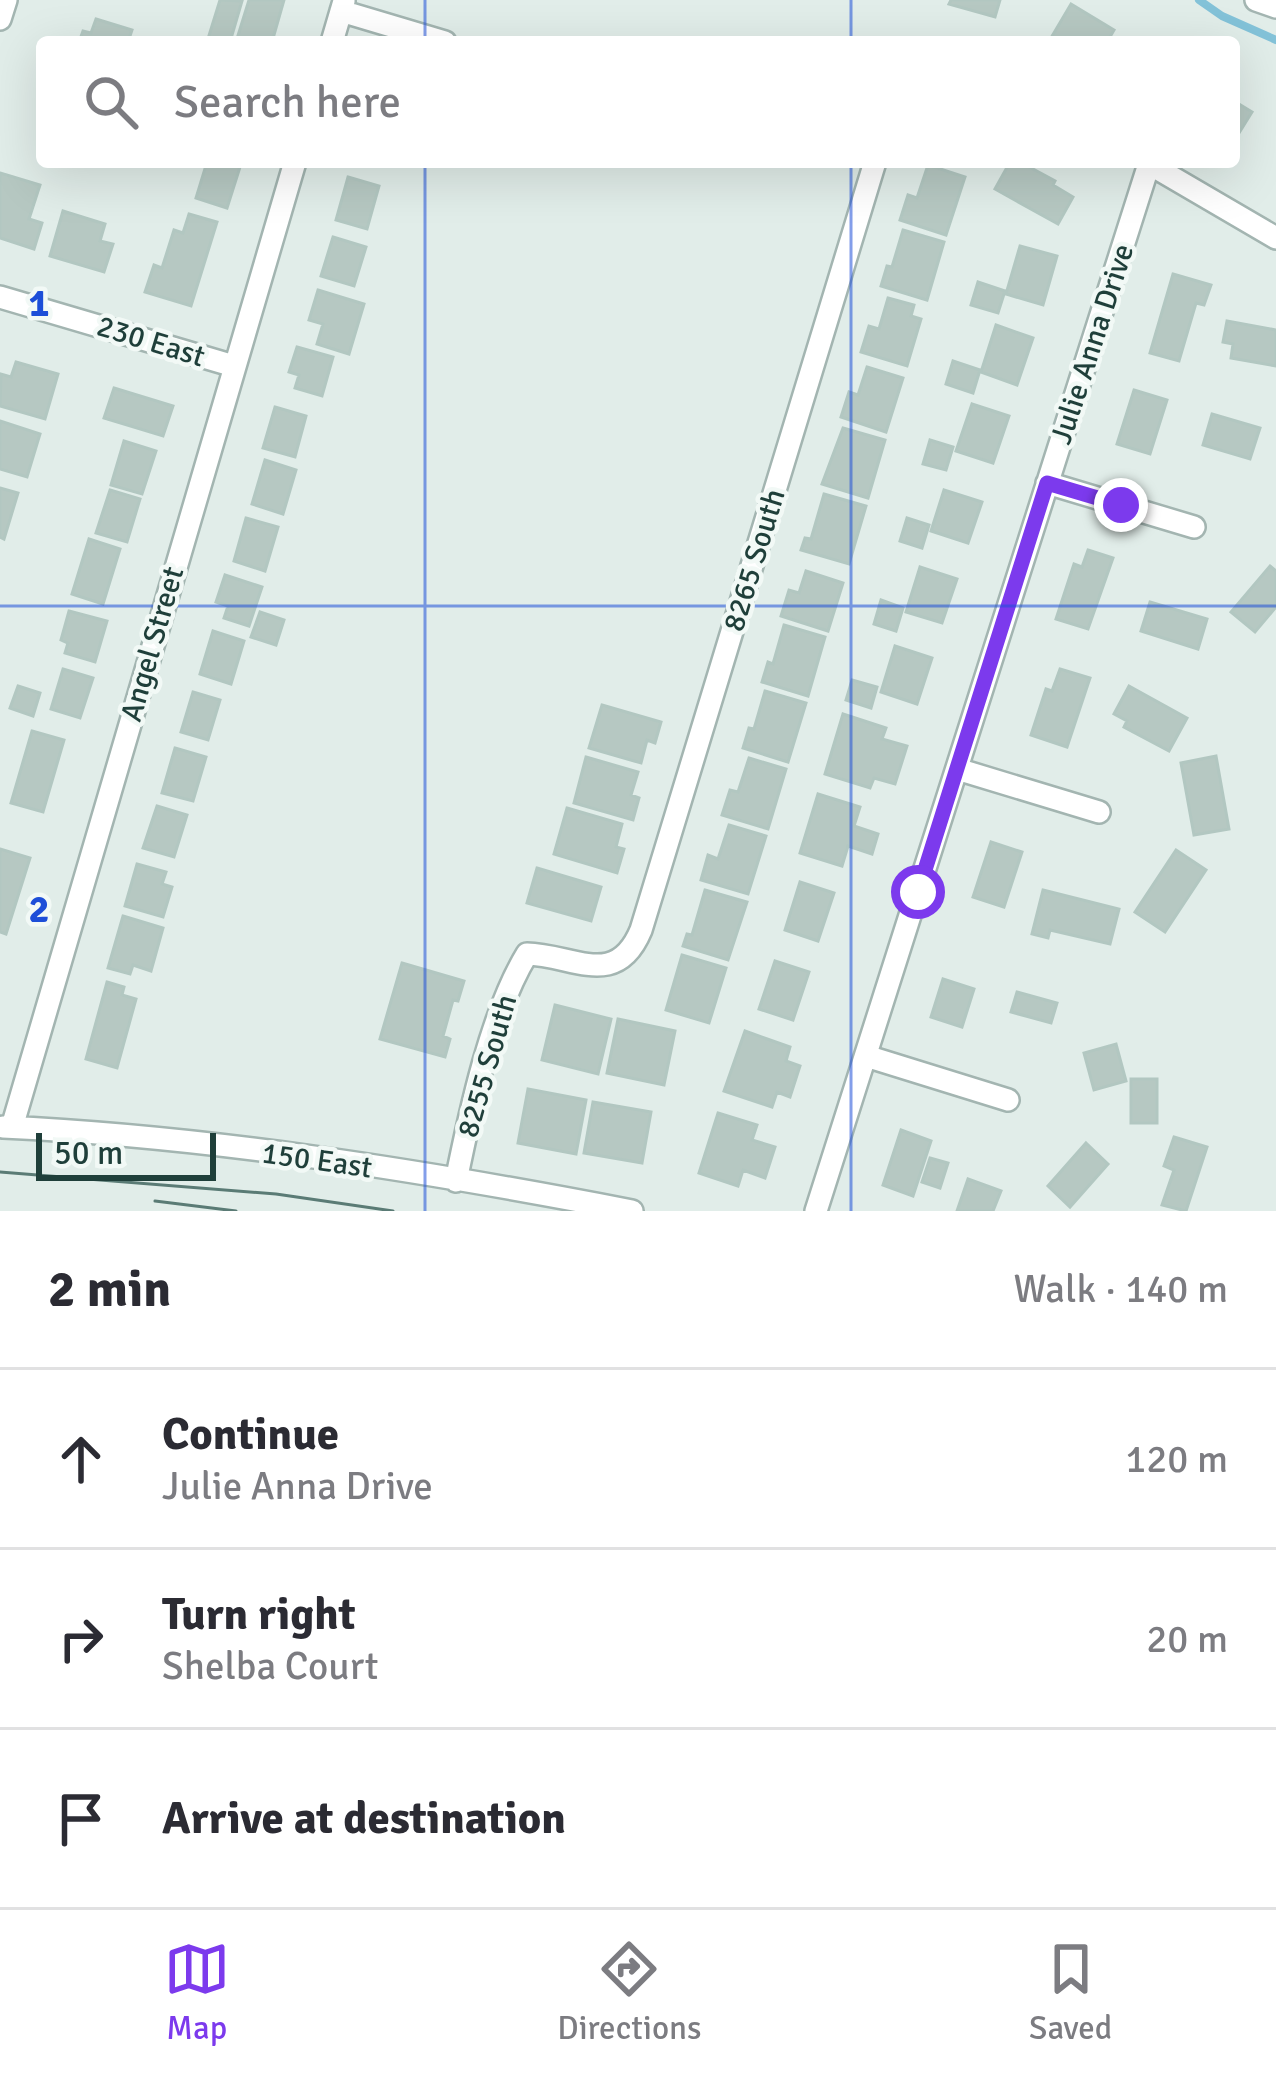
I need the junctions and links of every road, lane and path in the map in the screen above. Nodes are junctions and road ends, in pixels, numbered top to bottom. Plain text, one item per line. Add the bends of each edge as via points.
1 (6, 0) edge
2 (1256, 0) edge
3 (342, 6) edge
4 (1276, 7) edge
5 (0, 19) edge
6 (334, 36) edge
7 (428, 36) edge
8 (293, 168) edge
9 (873, 168) edge
10 (1145, 168) edge
11 (1156, 168) edge
12 (1276, 238) edge
13 (0, 297) edge
14 (234, 366) junction
15 (1047, 483) junction
16 (1195, 527) dead end
17 (957, 769) junction
18 (1099, 812) dead end
19 (527, 954) joint
20 (866, 1056) junction
21 (1007, 1100) dead end
22 (6, 1127) edge
23 (456, 1181) junction
24 (632, 1211) edge
25 (816, 1211) edge

1 - 5 street
2 - 4 street
3 - 6 street
3 - 7 street
8 - 14 street, Angel Street
9 - 19 street, 8265 South via 641,930 627,955 601,966
10 - 15 street, Julie Anna Drive
11 - 12 street
13 - 14 street, 230 East
14 - 22 street, Angel Street
15 - 16 street
15 - 17 street, Julie Anna Drive
17 - 18 street
17 - 20 street, Julie Anna Drive
19 - 23 street, 8255 South via 508,992
20 - 21 street
20 - 25 street, Julie Anna Drive
22 - 23 street, 150 East via 245,1149
23 - 24 street, 150 East

